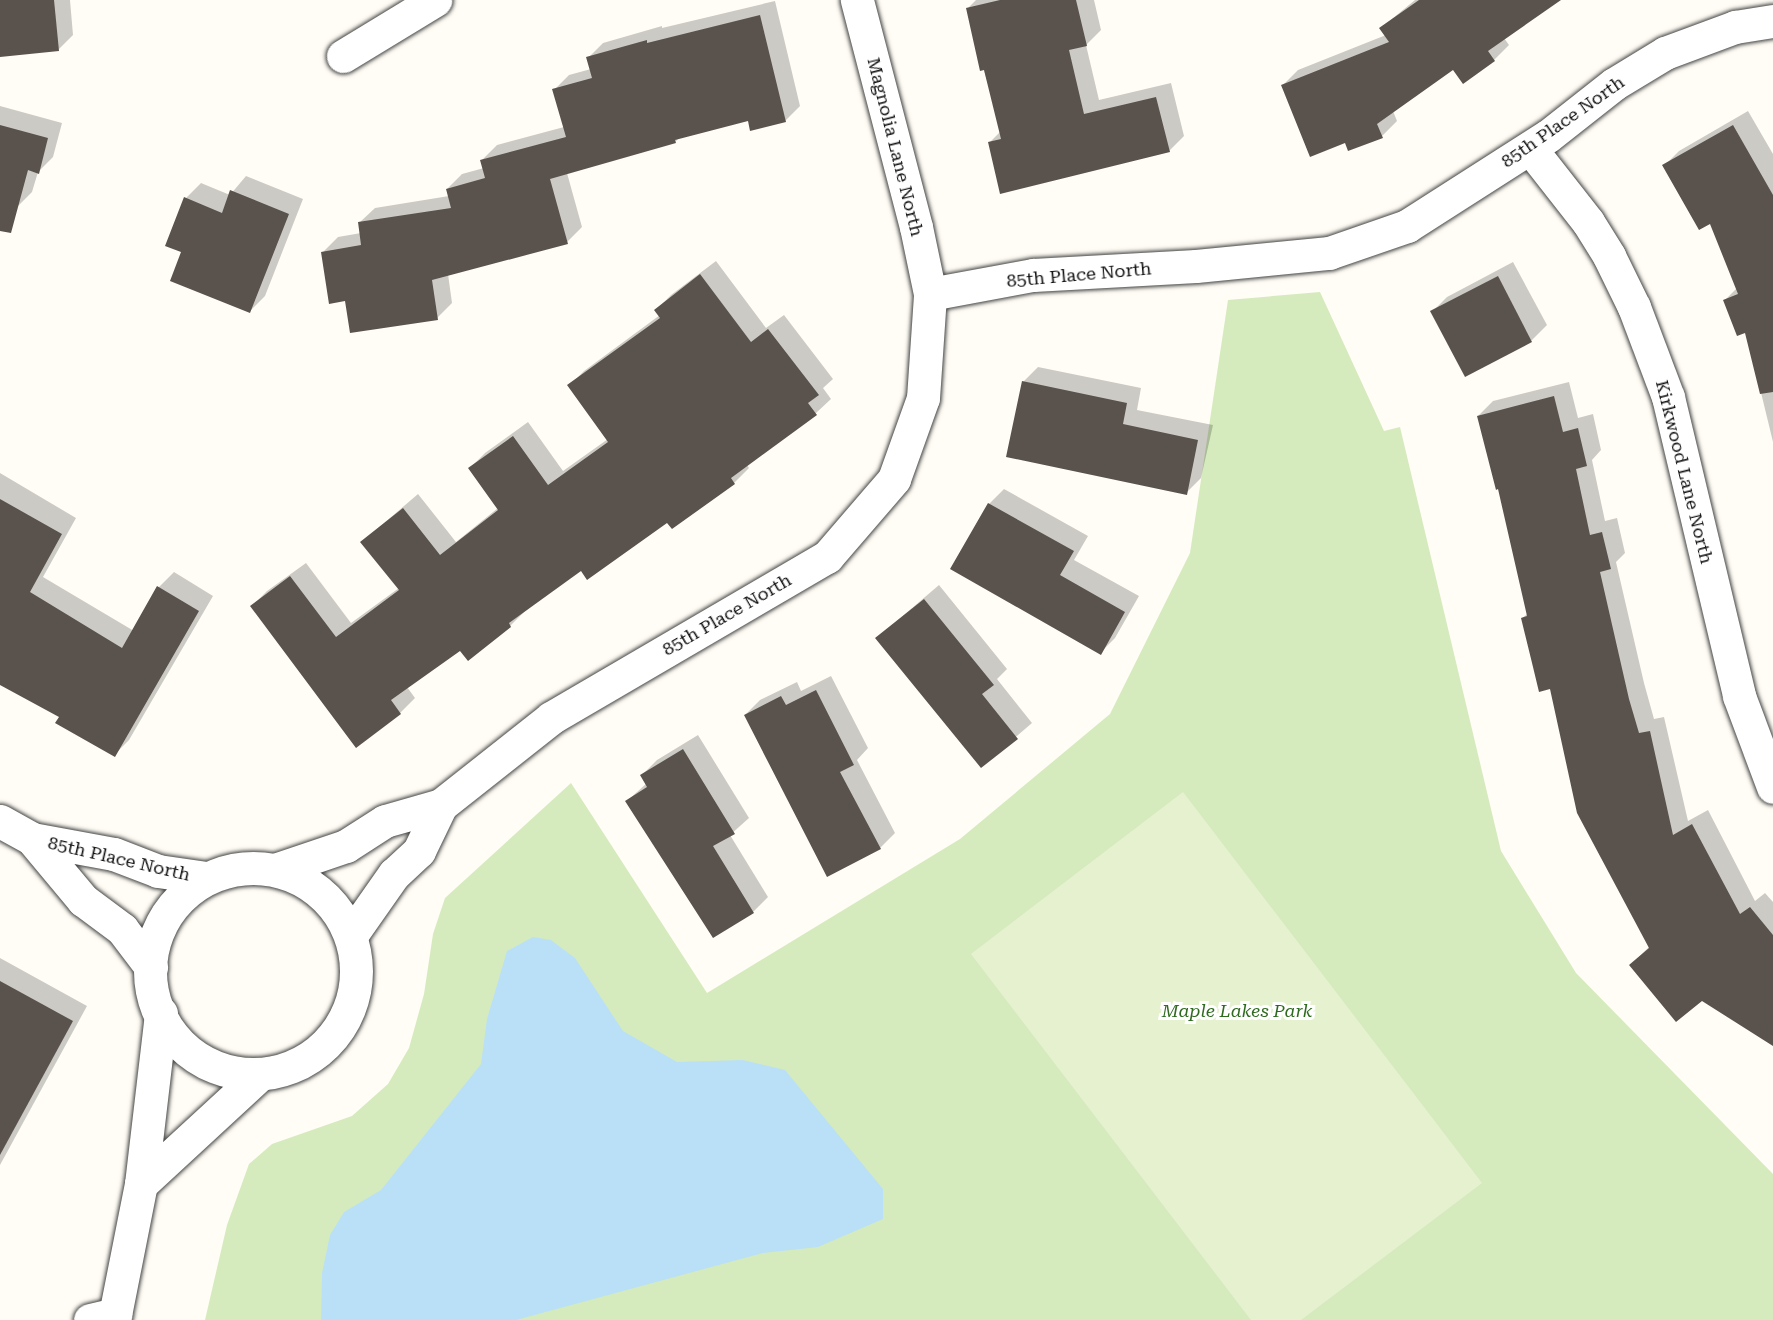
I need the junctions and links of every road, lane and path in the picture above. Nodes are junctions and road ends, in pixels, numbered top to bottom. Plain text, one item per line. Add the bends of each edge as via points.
1 (435, 0) edge
2 (857, 0) edge
3 (1773, 21) edge
4 (343, 56) dead end
5 (1530, 148) junction
6 (930, 294) junction
7 (1773, 787) edge
8 (441, 805) junction
9 (0, 821) edge
10 (32, 839) junction
11 (278, 870) junction
12 (206, 878) junction
13 (352, 934) junction
14 (152, 967) junction
15 (161, 1013) junction
16 (259, 1075) junction
17 (141, 1184) junction
18 (106, 1318) edge

1 - 4 street
2 - 6 street, Magnolia Lane North
3 - 5 street, 85th Place North via 1735,27 1665,53 1614,84
5 - 6 street, 85th Place North via 1407,226 1329,253 1196,266 1033,275
5 - 7 street, Kirkwood Lane North via 1588,222 1634,307 1664,387 1739,696
6 - 8 street, 85th Place North via 922,398 894,478 827,557 551,718
8 - 11 street, 85th Place North via 385,821 346,846
8 - 13 street, 85th Place North via 419,851 394,874
9 - 10 street, 85th Place North
10 - 12 street, 85th Place North via 114,854 158,871
10 - 14 street, 85th Place North via 83,900 122,929
11 - 12 street via 242,867
11 - 13 street via 323,892
12 - 14 street via 171,907 151,947
13 - 16 street via 357,982 341,1028 305,1062
14 - 15 street via 151,993
15 - 16 street via 172,1036 211,1066
15 - 17 street
16 - 17 street
17 - 18 street

